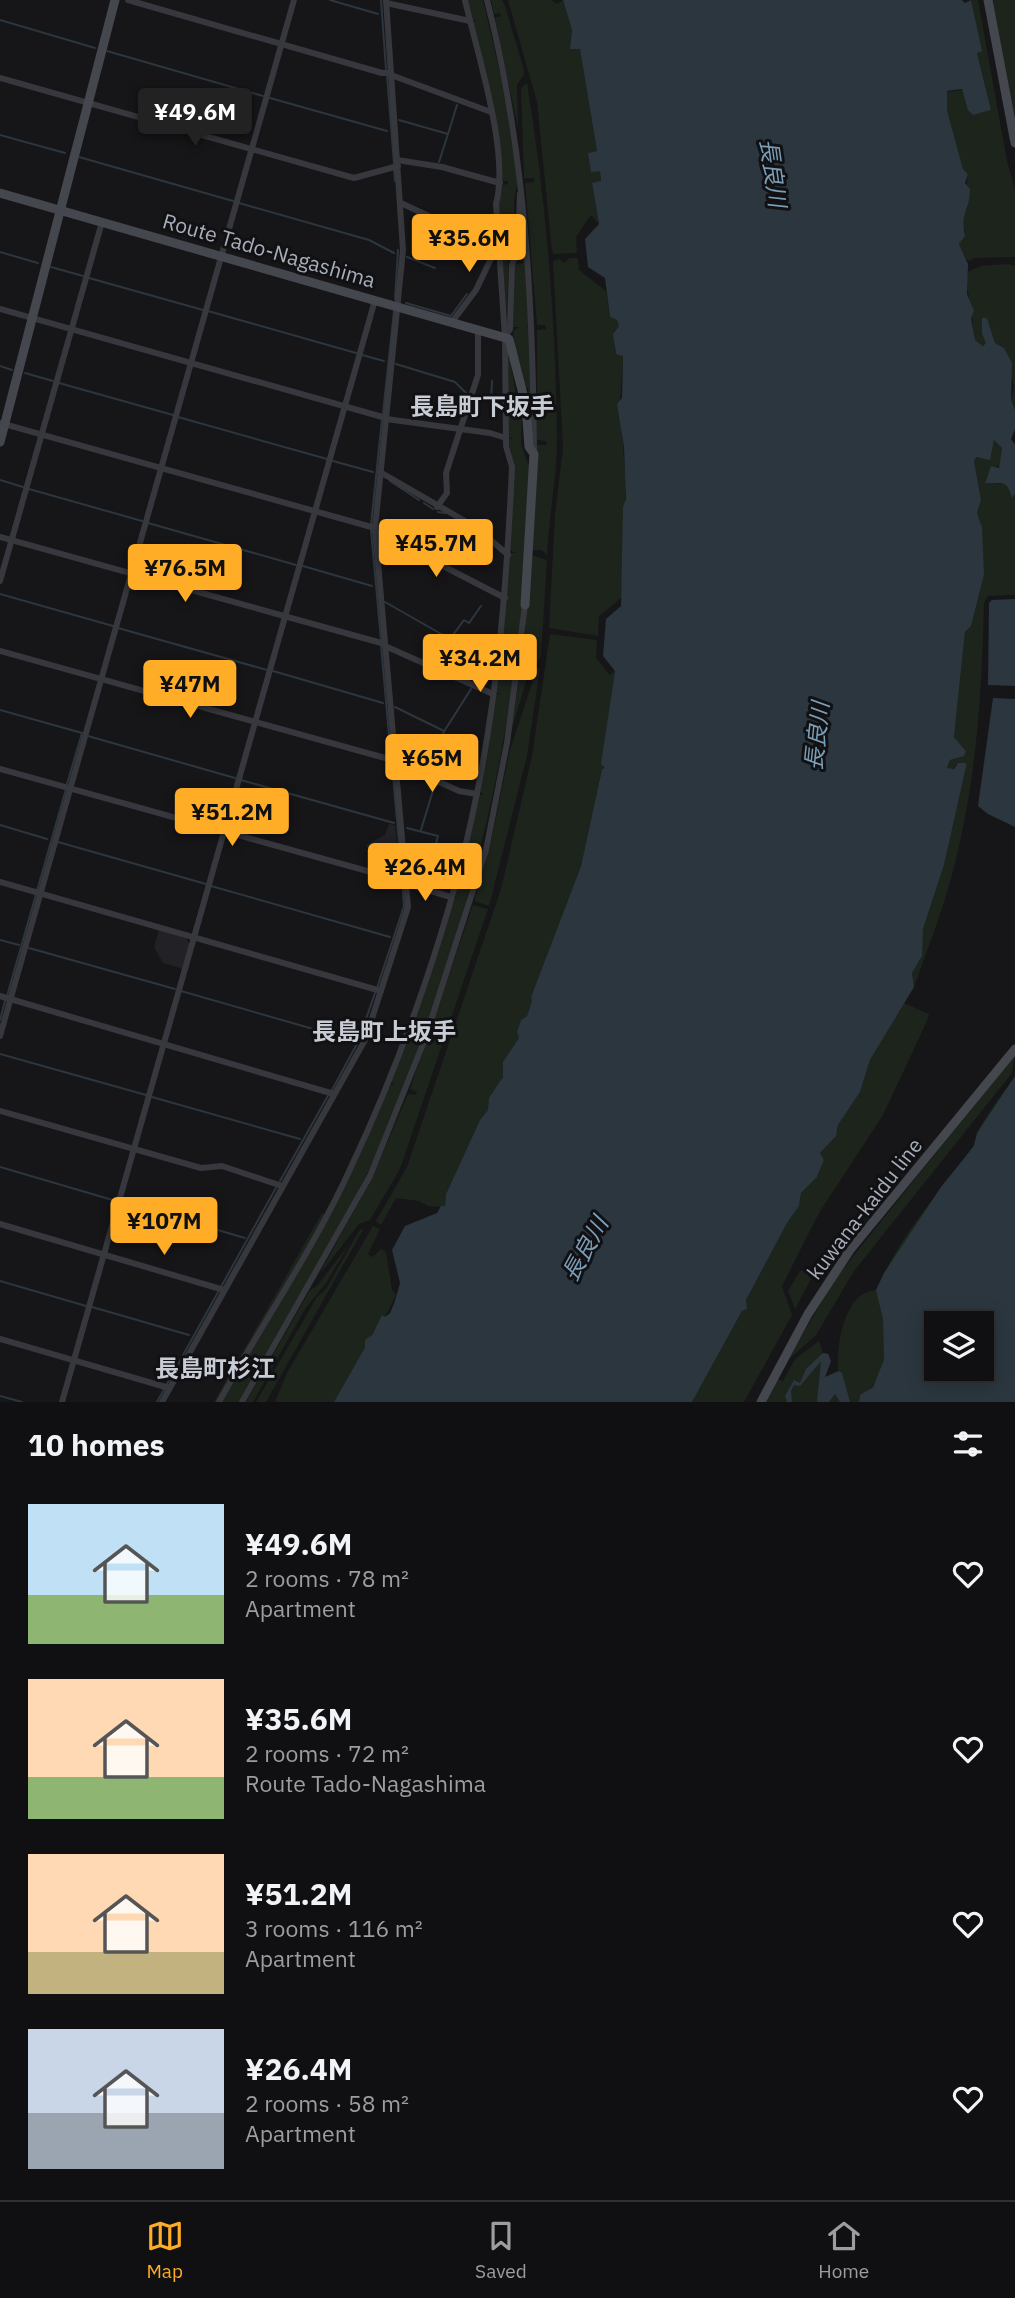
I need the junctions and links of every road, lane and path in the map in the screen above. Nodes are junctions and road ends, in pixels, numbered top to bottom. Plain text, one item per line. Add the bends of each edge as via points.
1 (115, 0) edge
2 (128, 0) edge
3 (294, 0) edge
4 (464, 0) edge
5 (487, 0) edge
6 (988, 0) edge
7 (386, 2) edge
8 (470, 22) junction
9 (282, 44) junction
10 (388, 73) junction
11 (0, 78) edge
12 (86, 103) junction
13 (491, 112) junction
14 (1015, 143) edge
15 (251, 149) junction
16 (395, 165) junction
17 (500, 183) junction
18 (522, 187) junction
19 (0, 193) edge
20 (401, 203) junction
21 (60, 210) junction
22 (102, 222) junction
23 (499, 238) junction
24 (221, 256) junction
25 (374, 300) junction
26 (399, 307) junction
27 (0, 309) edge
28 (32, 318) junction
29 (452, 322) junction
30 (71, 329) junction
31 (478, 329) junction
32 (505, 337) junction
33 (191, 363) junction
34 (344, 407) junction
35 (384, 418) junction
36 (3, 424) edge
37 (458, 428) junction
38 (41, 435) junction
39 (506, 438) junction
40 (0, 442) edge
41 (534, 454) junction
42 (160, 469) junction
43 (380, 472) junction
44 (437, 507) junction
45 (314, 513) junction
46 (373, 528) junction
47 (0, 537) edge
48 (12, 541) junction
49 (508, 555) junction
50 (130, 574) junction
51 (0, 581) edge
52 (505, 598) junction
53 (525, 605) joint
54 (284, 618) junction
55 (383, 645) junction
56 (0, 651) edge
57 (100, 680) junction
58 (493, 694) junction
59 (254, 724) junction
60 (393, 761) junction
61 (0, 769) edge
62 (67, 788) junction
63 (477, 793) junction
64 (224, 832) junction
65 (0, 883) edge
66 (404, 883) junction
67 (37, 893) junction
68 (451, 897) junction
69 (194, 938) junction
70 (378, 990) junction
71 (6, 998) edge
72 (0, 1036) edge
73 (163, 1043) junction
74 (1015, 1049) edge
75 (332, 1092) junction
76 (0, 1111) edge
77 (134, 1149) junction
78 (280, 1184) junction
79 (0, 1224) edge
80 (104, 1254) junction
81 (221, 1288) junction
82 (0, 1339) edge
83 (74, 1360) junction
84 (166, 1387) junction
85 (62, 1402) edge
86 (162, 1402) edge
87 (219, 1402) edge
88 (242, 1402) edge
89 (761, 1402) edge

1 - 12 main road
2 - 9 street
3 - 9 street
4 - 8 street
5 - 18 street
6 - 14 main road
7 - 8 street
7 - 10 street
8 - 13 street
9 - 10 street
9 - 15 street
10 - 13 street
10 - 16 street
11 - 12 street
12 - 15 street
12 - 21 main road
13 - 17 street
15 - 16 street via 354,178
15 - 24 street
16 - 17 street via 442,167
16 - 20 street
17 - 23 street via 496,204
18 - 32 street via 510,329
18 - 41 street via 532,319
19 - 21 main road, Route Tado-Nagashima
20 - 23 street via 465,233
20 - 26 street
21 - 22 main road, Route Tado-Nagashima
21 - 28 main road
22 - 24 main road, Route Tado-Nagashima
22 - 30 street
23 - 29 street via 475,290
23 - 32 street
24 - 25 main road, Route Tado-Nagashima
24 - 33 street
25 - 26 main road, Route Tado-Nagashima
25 - 34 street
26 - 29 main road, Route Tado-Nagashima
26 - 35 street
27 - 28 street
28 - 30 street
28 - 36 main road
29 - 31 main road, Route Tado-Nagashima
30 - 33 street
30 - 38 street
31 - 32 main road, Route Tado-Nagashima
31 - 37 street via 478,375
32 - 39 street
32 - 41 main road via 511,342 526,406 528,447
33 - 34 street
33 - 42 street
34 - 35 street
34 - 45 street
35 - 37 street
35 - 43 street
36 - 38 street
36 - 40 main road
37 - 39 street
37 - 44 street via 446,473 448,490
38 - 42 street
38 - 48 street
39 - 49 street via 512,467
41 - 53 main road
42 - 45 street
42 - 50 street
43 - 44 street
43 - 46 street
44 - 49 street via 477,528
45 - 46 street
45 - 54 street
46 - 52 street
46 - 55 street
47 - 48 street
48 - 50 street
48 - 51 street
49 - 52 street
50 - 54 street
50 - 57 street
52 - 58 street
53 - 88 street via 507,743 486,850 429,1028 370,1176
54 - 55 street
54 - 59 street
55 - 58 street
55 - 60 street
56 - 57 street
57 - 59 street
57 - 62 street
58 - 63 street
59 - 60 street
59 - 64 street
60 - 63 street via 459,791
60 - 66 street
61 - 62 street
62 - 64 street
62 - 67 street
63 - 68 street
64 - 66 street
64 - 69 street
65 - 67 street
66 - 68 street
66 - 70 street via 407,910
67 - 69 street
67 - 71 street
68 - 87 street via 392,1070 351,1169
69 - 70 street
69 - 73 street
70 - 75 street via 365,1040
71 - 72 street
71 - 73 street
73 - 75 street
73 - 77 street
74 - 89 main road, kuwana-kaidu line via 850,1250 808,1314
75 - 78 street
76 - 77 street
77 - 78 street via 201,1168 222,1166
77 - 80 street
78 - 81 street
79 - 80 street
80 - 81 street
80 - 83 street
81 - 84 street
82 - 83 street
83 - 84 street
83 - 85 street
84 - 86 street

